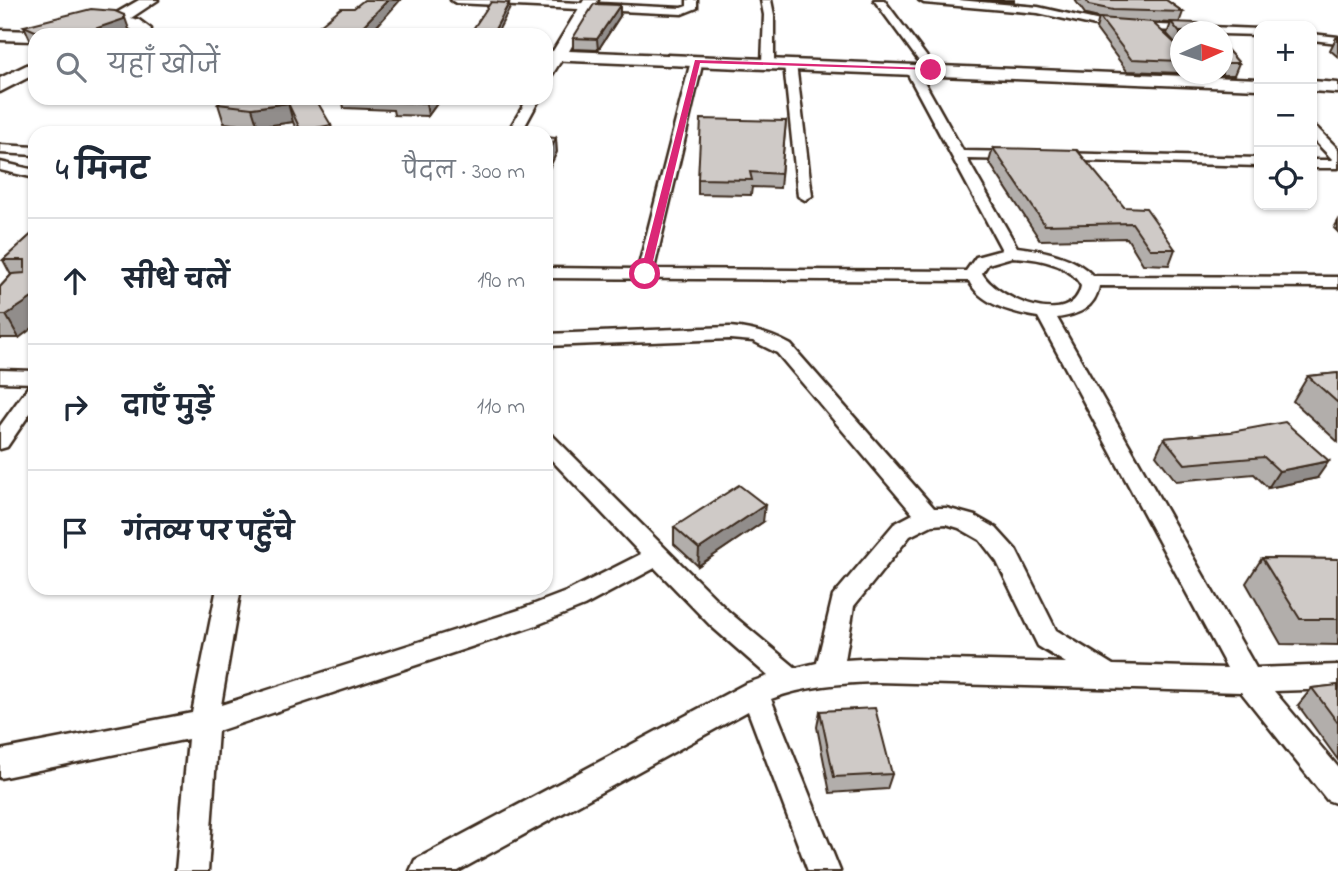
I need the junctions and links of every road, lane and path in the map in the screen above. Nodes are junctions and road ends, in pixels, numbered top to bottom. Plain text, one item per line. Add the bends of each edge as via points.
1 (150, 0) edge
2 (456, 0) edge
3 (692, 0) edge
4 (766, 0) edge
5 (879, 0) edge
6 (924, 0) edge
7 (498, 2) edge
8 (589, 4) edge
9 (116, 20) junction
10 (61, 28) edge
11 (142, 28) edge
12 (1153, 29) junction
13 (1254, 32) edge
14 (0, 34) edge
15 (28, 36) edge
16 (1161, 38) edge
17 (1317, 38) edge
18 (1338, 40) edge
19 (553, 54) edge
20 (553, 55) edge
21 (697, 61) junction
22 (768, 63) junction
23 (790, 64) junction
24 (911, 69) junction
25 (28, 70) edge
26 (931, 70) junction
27 (1170, 77) edge
28 (1233, 81) edge
29 (1254, 84) edge
30 (0, 86) edge
31 (1317, 86) edge
32 (1338, 88) edge
33 (530, 105) edge
34 (518, 126) edge
35 (1317, 136) edge
36 (0, 149) edge
37 (28, 151) edge
38 (958, 155) junction
39 (1338, 156) edge
40 (1254, 162) edge
41 (1317, 164) edge
42 (1338, 164) edge
43 (0, 166) edge
44 (28, 172) edge
45 (805, 196) dead end
46 (1011, 252) junction
47 (553, 273) edge
48 (645, 274) junction
49 (974, 276) junction
50 (1087, 281) junction
51 (1338, 282) edge
52 (1044, 312) junction
53 (553, 340) edge
54 (0, 376) edge
55 (28, 377) edge
56 (28, 401) edge
57 (0, 442) edge
58 (553, 448) edge
59 (928, 517) junction
60 (658, 556) junction
61 (228, 595) edge
62 (829, 672) junction
63 (1108, 676) junction
64 (1338, 677) edge
65 (790, 679) junction
66 (1248, 680) junction
67 (755, 693) junction
68 (204, 723) junction
69 (0, 764) edge
70 (1338, 790) edge
71 (192, 871) edge
72 (426, 871) edge
73 (824, 871) edge

1 - 9 main road
2 - 7 street
3 - 8 street via 692,9 682,11
4 - 22 street
5 - 26 street
6 - 12 street via 1038,10 1109,26
7 - 8 street
8 - 19 main road
9 - 10 main road
9 - 11 main road
12 - 13 street
12 - 16 street
14 - 15 main road
17 - 18 street
20 - 21 main road
21 - 22 main road
21 - 48 street
22 - 23 main road
23 - 24 main road
23 - 45 street
24 - 26 main road
24 - 38 street
25 - 30 main road
26 - 27 main road
28 - 29 main road
31 - 32 main road
33 - 34 street
35 - 39 street
36 - 37 street
38 - 40 street
38 - 46 street
41 - 42 street
43 - 44 street
46 - 49 street via 982,259
46 - 50 street via 1065,262
47 - 48 street
48 - 49 street
49 - 52 street via 989,296 1023,310
50 - 51 street
50 - 52 street via 1087,300 1077,307
52 - 66 street
53 - 59 street via 730,333 769,339 784,349
54 - 55 street
56 - 57 street
58 - 60 street
59 - 62 street via 902,530 842,603
59 - 63 street via 946,516 988,534 1007,557 1047,638
60 - 65 street via 720,619
60 - 68 street via 525,619
61 - 68 street
62 - 63 street
62 - 65 street
63 - 66 street
64 - 66 street
65 - 67 street
66 - 70 street
67 - 72 street
67 - 73 street
68 - 69 street
68 - 71 street

